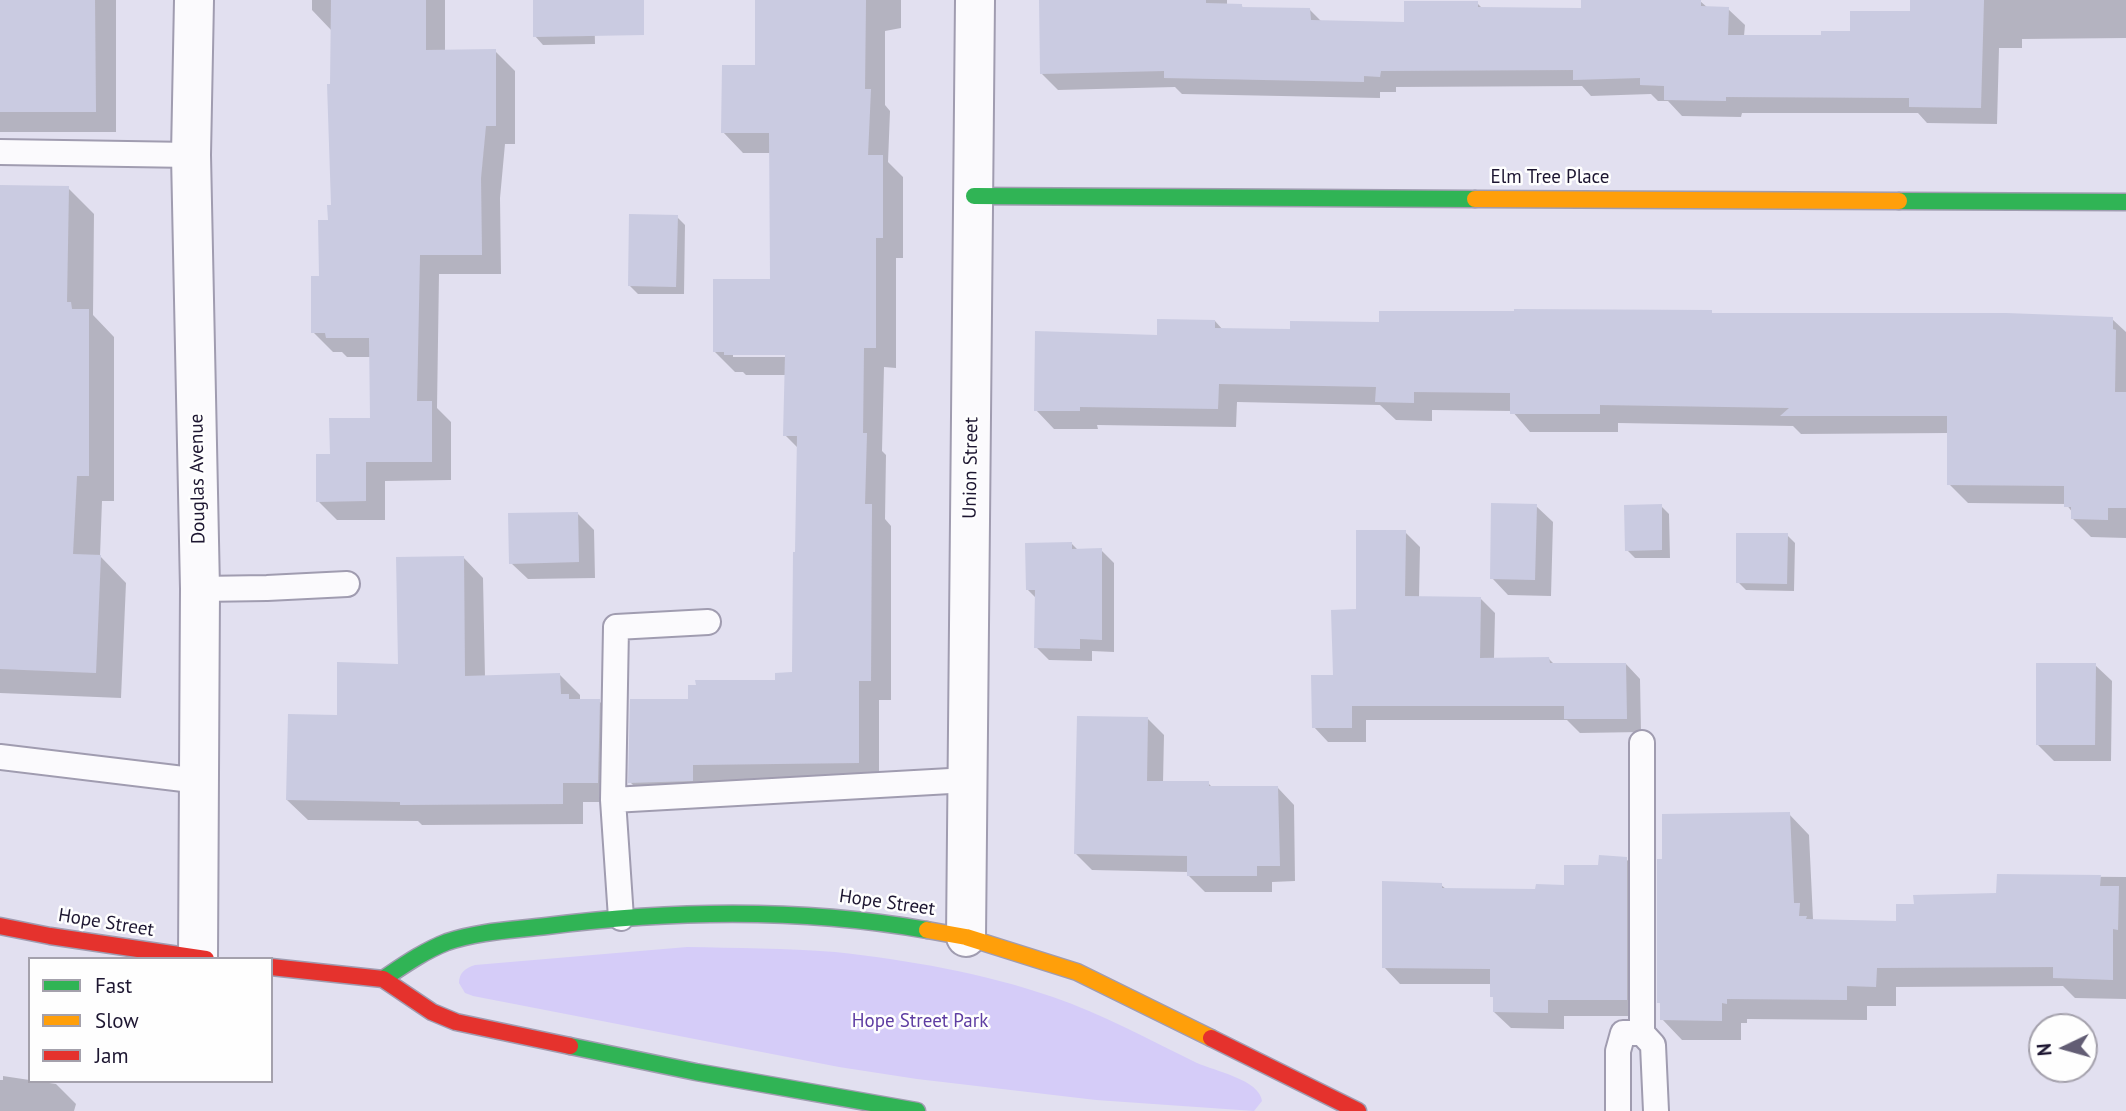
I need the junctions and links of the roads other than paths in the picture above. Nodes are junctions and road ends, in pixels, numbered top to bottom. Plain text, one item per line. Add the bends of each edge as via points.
1 (194, 0) edge
2 (975, 0) edge
3 (0, 152) edge
4 (191, 155) junction
5 (974, 196) junction
6 (2126, 202) edge
7 (347, 584) dead end
8 (200, 589) junction
9 (708, 622) dead end
10 (1642, 743) dead end
11 (0, 757) edge
12 (968, 780) junction
13 (200, 781) junction
14 (613, 800) junction
15 (621, 918) junction
16 (0, 926) edge
17 (967, 937) junction
18 (195, 957) edge
19 (202, 957) edge
20 (273, 967) edge
21 (383, 979) junction
22 (1642, 1033) junction
23 (918, 1111) edge
24 (1357, 1111) edge
25 (1618, 1111) edge
26 (1656, 1111) edge

1 - 4 street, Douglas Avenue
2 - 5 street, Union Street
3 - 4 lane
4 - 8 street, Douglas Avenue
5 - 6 main road, Elm Tree Place
5 - 12 street, Union Street
7 - 8 lane
8 - 13 street, Douglas Avenue
9 - 14 lane via 616,628
10 - 22 lane
11 - 13 lane
12 - 14 lane
12 - 17 street, Union Street
13 - 19 street, Douglas Avenue
14 - 15 lane
15 - 17 main road, Hope Street via 780,913 871,920
15 - 21 main road, Hope Street via 448,942
16 - 18 main road, Hope Street
17 - 24 main road, Hope Street via 1077,972
20 - 21 main road
21 - 23 main road via 432,1012 456,1022 721,1077
22 - 25 lane via 1623,1033 1618,1051
22 - 26 lane via 1653,1045

